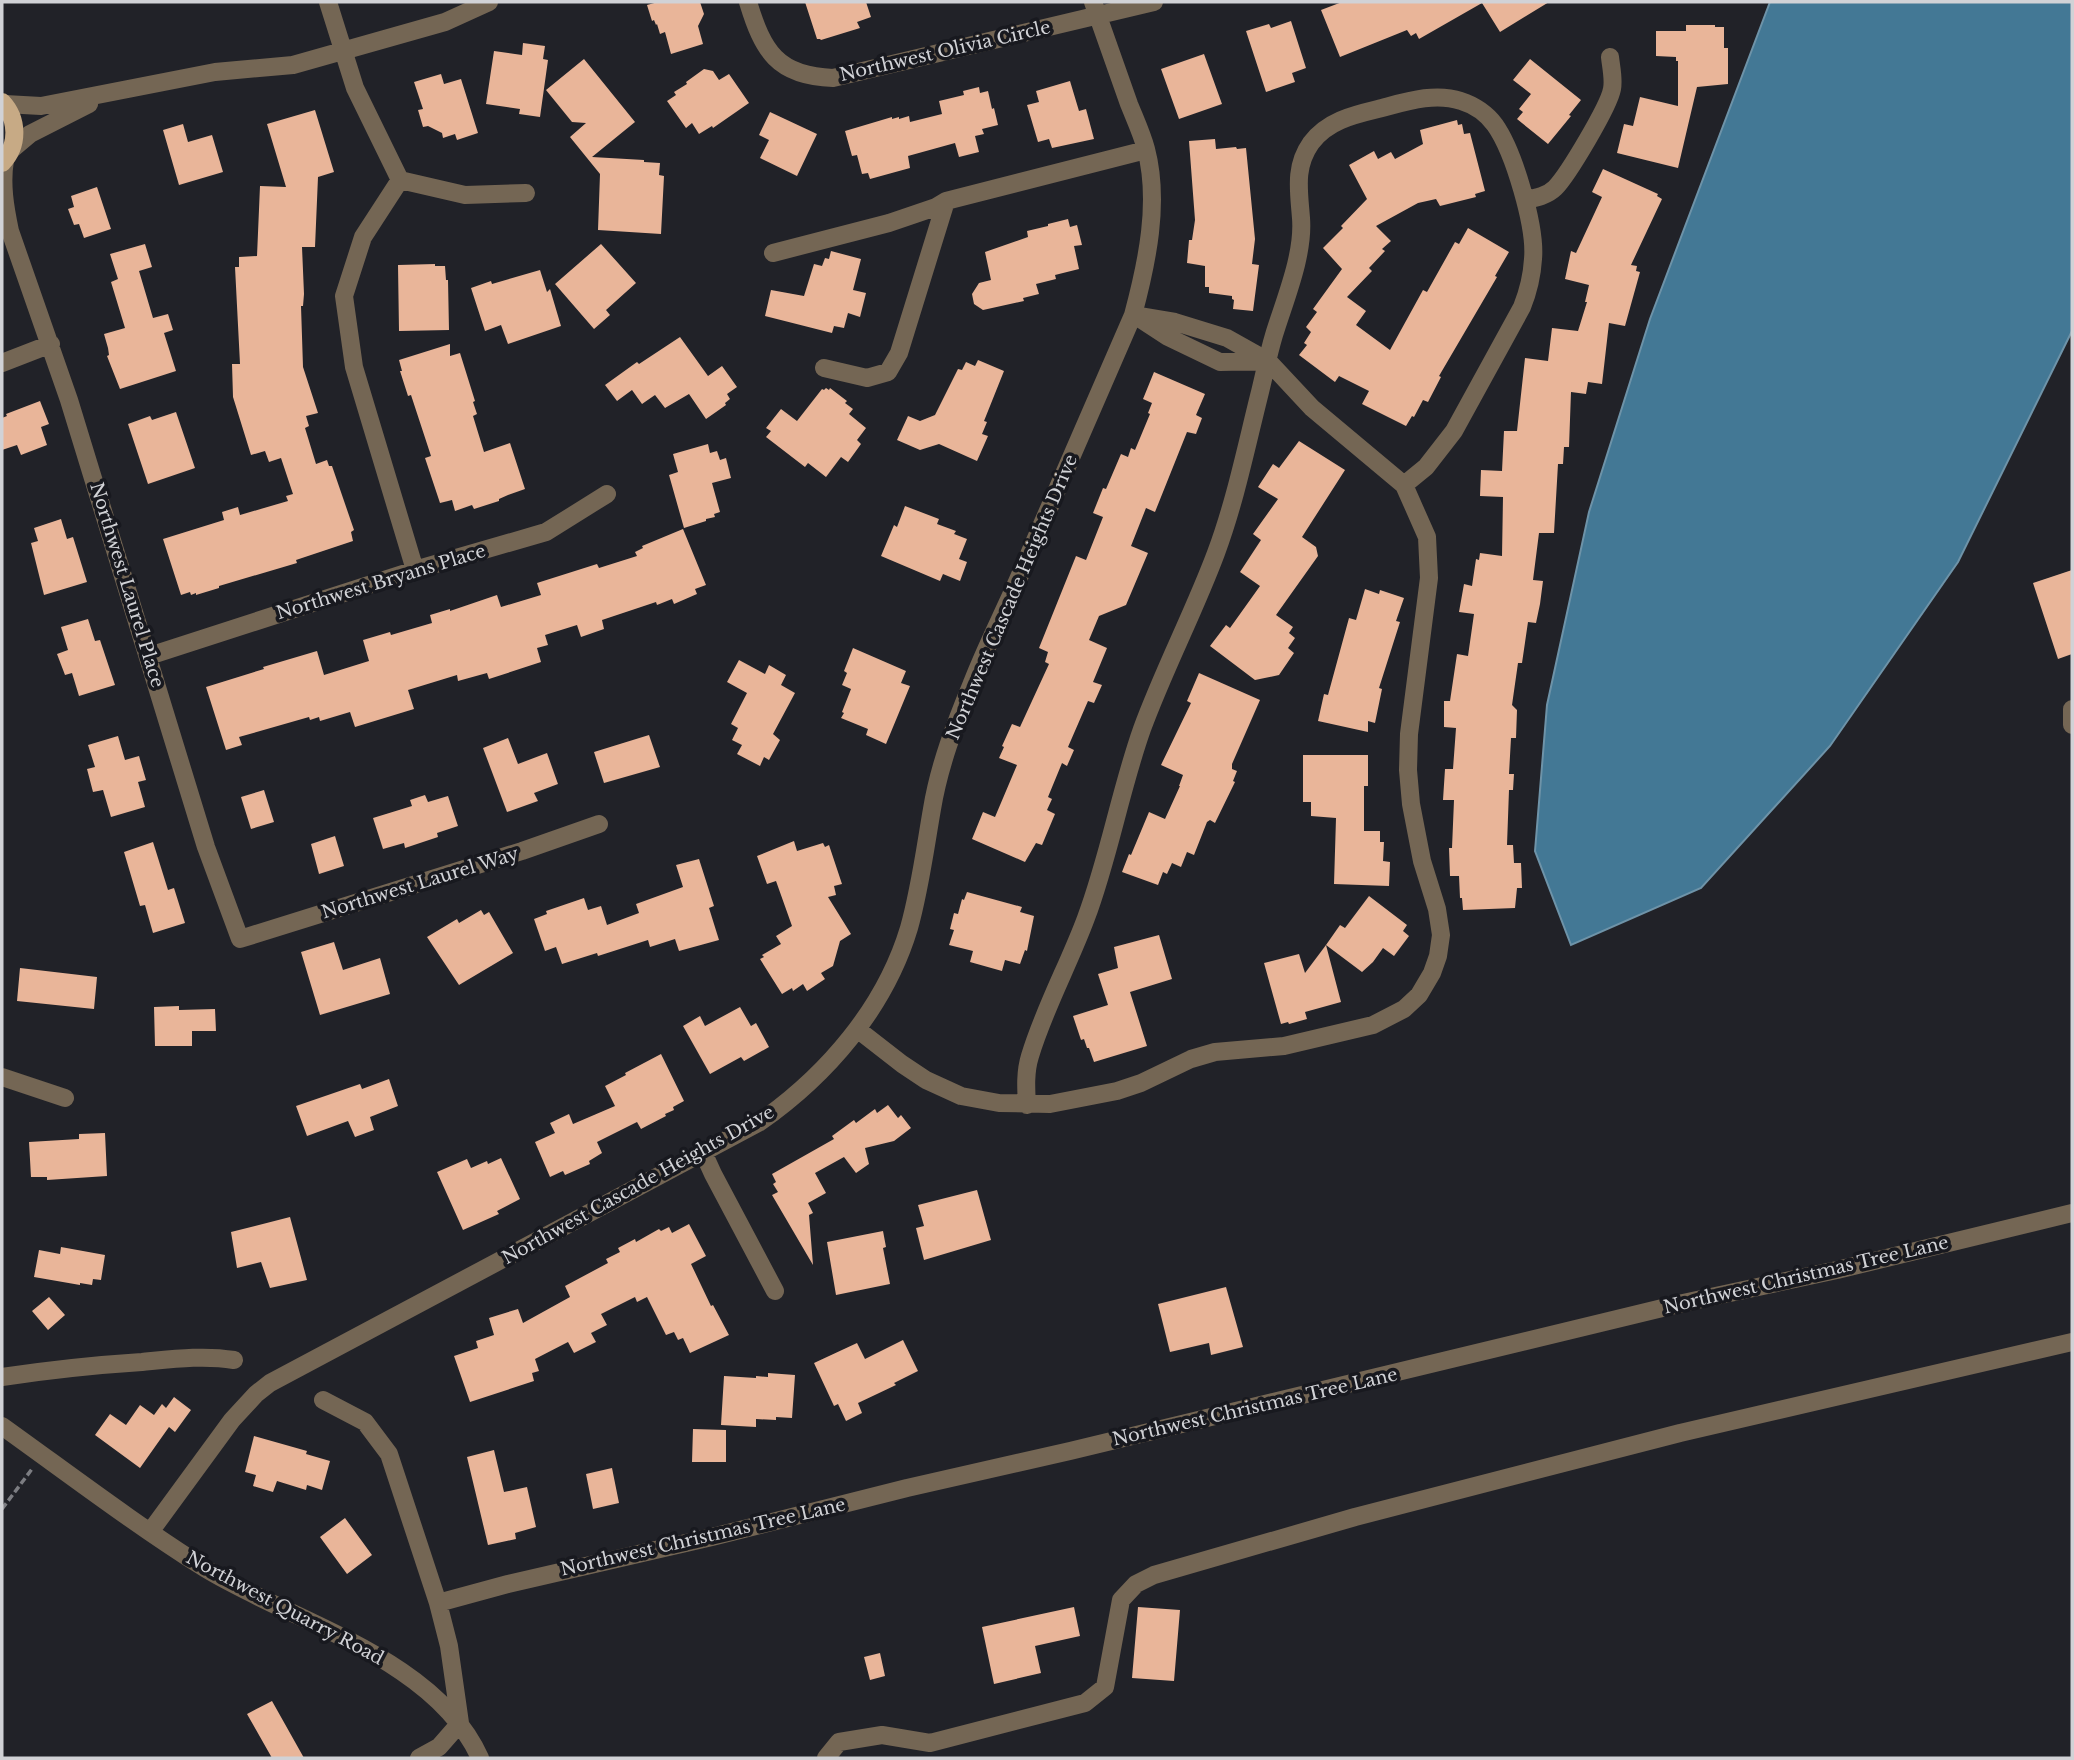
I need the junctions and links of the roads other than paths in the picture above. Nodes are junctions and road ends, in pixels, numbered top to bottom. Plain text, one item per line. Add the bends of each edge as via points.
1 (328, 2) edge
2 (489, 2) edge
3 (748, 2) edge
4 (1154, 2) edge
5 (1096, 8) edge
6 (344, 51) junction
7 (1610, 57) dead end
8 (111, 93) junction
9 (3, 103) edge
10 (1146, 150) junction
11 (6, 158) edge
12 (400, 180) junction
13 (526, 193) dead end
14 (1525, 200) junction
15 (946, 201) junction
16 (6, 225) edge
17 (773, 253) dead end
18 (1133, 315) junction
19 (51, 344) junction
20 (1268, 361) junction
21 (2, 363) edge
22 (824, 368) dead end
23 (1404, 485) junction
24 (607, 494) dead end
25 (415, 570) junction
26 (149, 656) junction
27 (2072, 709) edge
28 (2072, 725) edge
29 (599, 824) dead end
30 (240, 939) joint
31 (857, 1029) junction
32 (2, 1077) edge
33 (65, 1098) dead end
34 (1027, 1105) junction
35 (704, 1152) junction
36 (2072, 1213) edge
37 (775, 1291) dead end
38 (2072, 1342) edge
39 (234, 1360) dead end
40 (2, 1377) edge
41 (323, 1400) dead end
42 (2, 1426) edge
43 (150, 1532) junction
44 (438, 1603) junction
45 (460, 1723) junction
46 (419, 1758) edge
47 (480, 1758) edge
48 (825, 1758) edge

1 - 6 street
2 - 6 street via 445,22
3 - 5 street, Northwest Olivia Circle via 763,43 776,59 793,71 833,78
4 - 5 street, Northwest Olivia Circle
5 - 10 street, Northwest Cascade Heights Drive
6 - 8 street via 293,65 215,72
6 - 12 street via 355,88
7 - 14 street via 1613,87 1609,99 1572,164 1553,190
8 - 9 street via 41,106
8 - 11 street via 30,134
9 - 11 main road via 12,118 15,140
10 - 15 street
10 - 18 street, Northwest Cascade Heights Drive via 1148,253
11 - 16 street, Northwest Laurel Place
12 - 13 street via 465,195
12 - 25 street via 363,237 344,296 354,367
14 - 20 street via 1494,123 1465,101 1426,97 1337,121 1319,133 1298,173 1300,243
14 - 23 street via 1534,258 1522,307 1454,431 1426,467
15 - 17 street via 889,223
15 - 22 street via 899,353 888,372 867,378
16 - 19 street, Northwest Laurel Place
18 - 20 street via 1227,338
18 - 20 street via 1220,362
18 - 31 street, Northwest Cascade Heights Drive via 972,681 943,758 908,931 897,962
19 - 21 street
19 - 26 street, Northwest Laurel Place
20 - 23 street via 1312,408
20 - 34 street via 1228,520 1142,730 1086,919 1030,1057
23 - 34 street via 1427,537 1429,578 1408,770 1422,861 1441,935 1432,973 1419,995 1373,1026 1284,1046 1215,1052 1117,1091
24 - 25 street, Northwest Bryans Place via 546,532
25 - 26 street, Northwest Bryans Place
26 - 30 street, Northwest Laurel Place via 206,847
27 - 28 street
29 - 30 street, Northwest Laurel Way
31 - 34 street via 926,1080 961,1096
31 - 35 street, Northwest Cascade Heights Drive via 816,1077 783,1106
32 - 33 street
35 - 37 street
35 - 43 street, Northwest Cascade Heights Drive via 270,1383 232,1420
36 - 44 street, Northwest Christmas Tree Lane
38 - 48 street via 1681,1433 1154,1574 1121,1600 1105,1687 1085,1703 930,1743 882,1735 839,1742
39 - 40 street via 195,1357
41 - 44 street, Northwest Quarry Road via 365,1422 388,1454
42 - 43 street, Northwest Quarry Road
43 - 45 street, Northwest Quarry Road via 244,1590 397,1668
44 - 45 street, Northwest Quarry Road
45 - 46 street via 439,1747
45 - 47 street, Northwest Quarry Road

